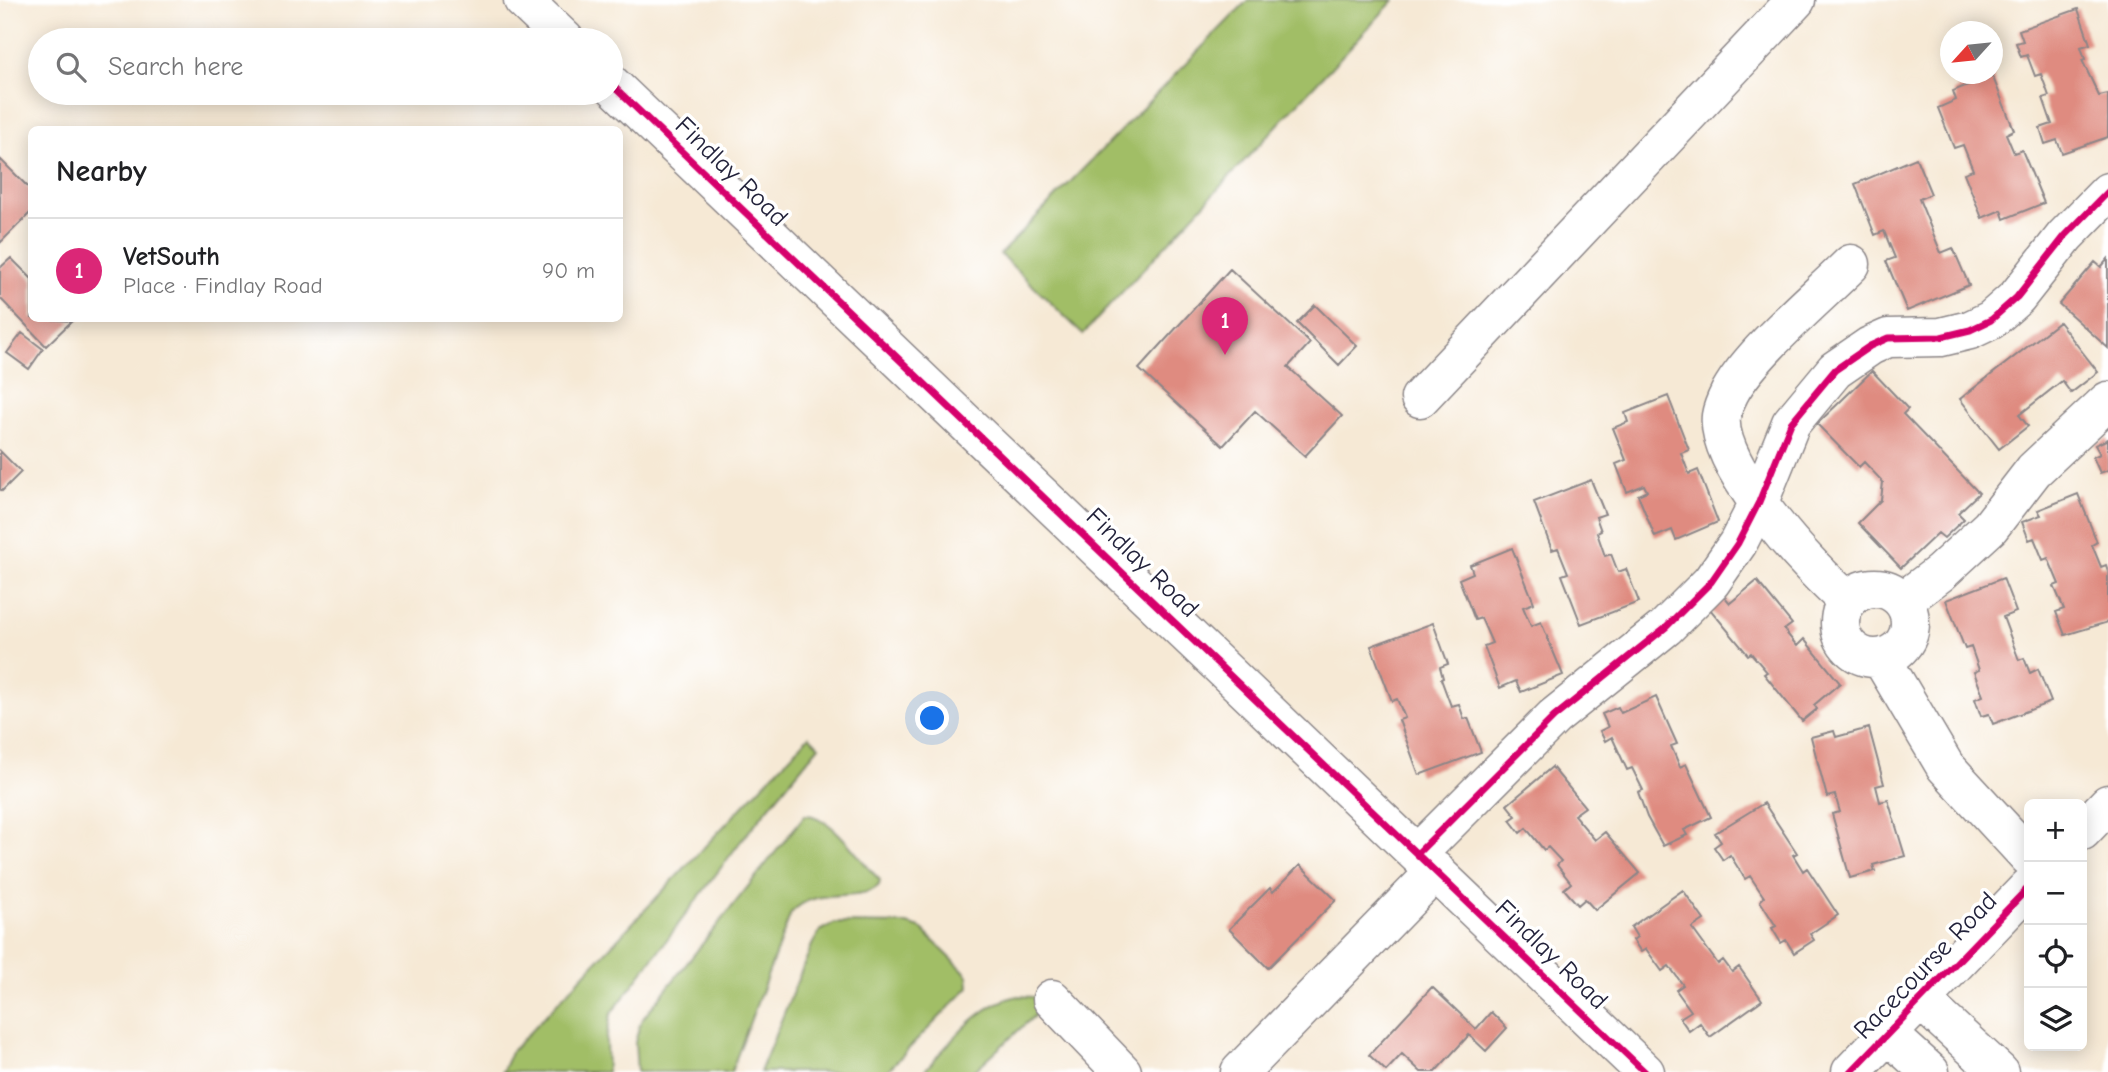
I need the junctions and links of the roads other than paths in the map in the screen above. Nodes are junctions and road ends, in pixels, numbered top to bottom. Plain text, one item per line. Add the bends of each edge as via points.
1 (523, 0) edge
2 (1796, 0) edge
3 (552, 28) edge
4 (623, 95) edge
5 (2108, 192) edge
6 (1851, 264) dead end
7 (1420, 398) dead end
8 (2108, 401) edge
9 (1759, 502) junction
10 (1848, 601) junction
11 (1902, 601) junction
12 (1881, 658) junction
13 (2108, 804) edge
14 (2087, 826) edge
15 (2024, 852) edge
16 (1426, 862) junction
17 (2024, 892) edge
18 (1052, 999) dead end
19 (1921, 1000) junction
20 (1888, 1034) junction
21 (1122, 1072) edge
22 (1240, 1072) edge
23 (1644, 1072) edge
24 (1851, 1072) edge
25 (1930, 1072) edge
26 (1998, 1072) edge

1 - 3 street
2 - 7 street
4 - 16 street, Findlay Road
5 - 9 street via 2065,236 2017,297 1991,320 1941,337 1888,338 1835,370 1791,423
6 - 9 street via 1744,370 1729,393 1721,417 1726,445 1734,467
8 - 11 street via 2034,470 1990,527
9 - 10 street via 1819,578
9 - 16 street via 1711,582 1666,627 1554,717
10 - 11 street via 1870,589 1882,589
10 - 12 street via 1840,618 1847,644 1855,652
11 - 12 street via 1909,613 1906,641 1898,651
12 - 15 street via 1945,766
13 - 14 street
16 - 22 street
16 - 23 street, Findlay Road
17 - 19 street, Racecourse Road
18 - 21 street
19 - 20 street, Racecourse Road
19 - 26 street
20 - 24 street, Racecourse Road
20 - 25 street

